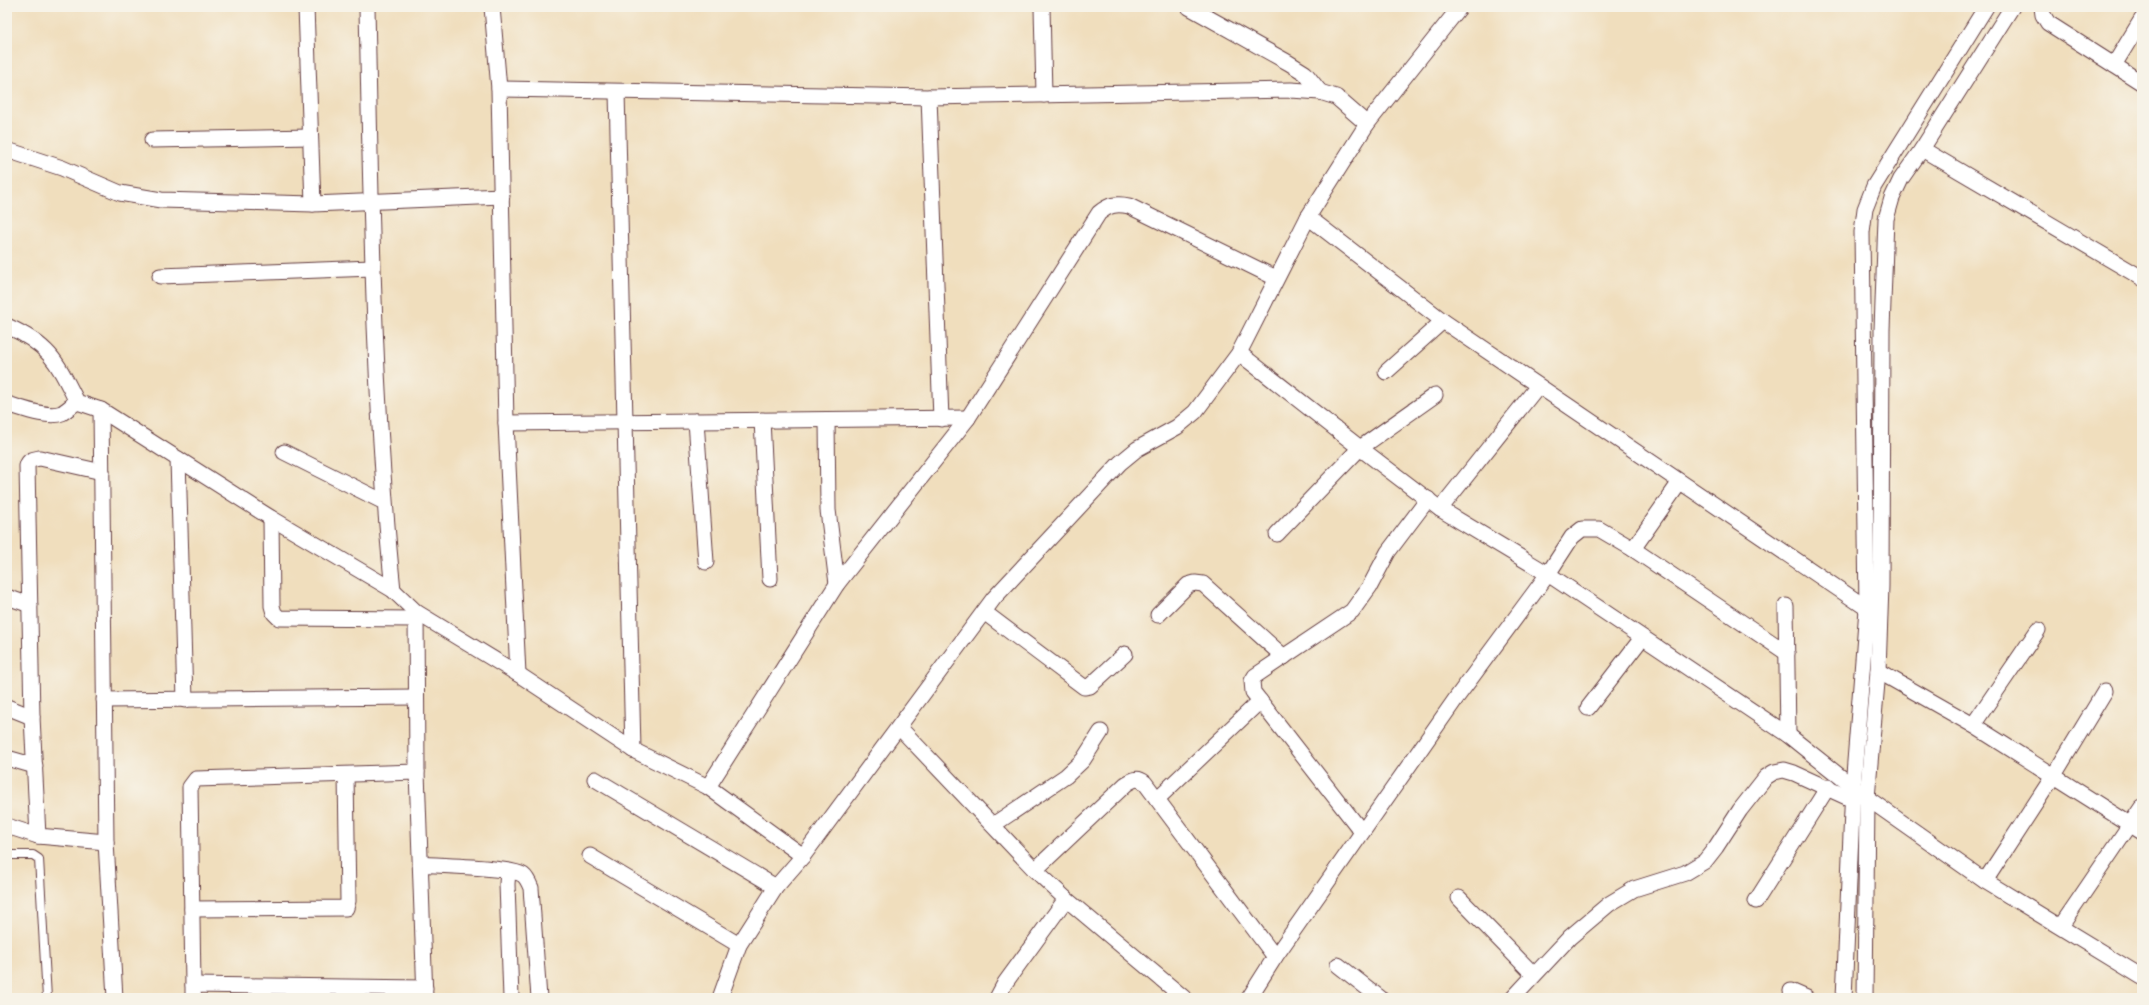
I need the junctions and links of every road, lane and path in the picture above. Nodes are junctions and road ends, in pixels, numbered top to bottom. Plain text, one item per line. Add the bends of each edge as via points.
1 (306, 7) edge
2 (367, 7) edge
3 (492, 7) edge
4 (1042, 7) edge
5 (1189, 7) edge
6 (1460, 7) edge
7 (1986, 7) edge
8 (2012, 7) edge
9 (2042, 7) edge
10 (2142, 19) edge
11 (2114, 65) junction
12 (2142, 83) edge
13 (499, 89) junction
14 (617, 92) junction
15 (1320, 92) junction
16 (1044, 95) junction
17 (929, 97) junction
18 (1367, 124) junction
19 (310, 137) junction
20 (152, 140) dead end
21 (1922, 149) junction
22 (7, 150) edge
23 (502, 196) junction
24 (371, 201) junction
25 (313, 204) junction
26 (1308, 216) junction
27 (1862, 232) junction
28 (1886, 234) junction
29 (372, 268) junction
30 (160, 276) dead end
31 (1276, 278) junction
32 (2142, 278) edge
33 (1443, 321) junction
34 (7, 326) edge
35 (1240, 353) junction
36 (1386, 372) dead end
37 (1538, 386) junction
38 (1435, 395) dead end
39 (77, 402) junction
40 (7, 404) edge
41 (101, 410) junction
42 (968, 418) junction
43 (941, 419) junction
44 (762, 420) junction
45 (827, 420) junction
46 (696, 421) junction
47 (625, 422) junction
48 (506, 423) junction
49 (1360, 448) junction
50 (284, 452) dead end
51 (178, 459) junction
52 (102, 472) junction
53 (1680, 482) junction
54 (1428, 499) junction
55 (384, 502) junction
56 (1440, 509) junction
57 (271, 518) junction
58 (1277, 534) dead end
59 (1633, 549) junction
60 (706, 562) dead end
61 (1548, 574) junction
62 (770, 579) dead end
63 (837, 584) junction
64 (393, 590) junction
65 (7, 597) edge
66 (30, 604) junction
67 (1786, 606) dead end
68 (984, 612) junction
69 (1874, 613) junction
70 (416, 615) junction
71 (1158, 615) dead end
72 (2038, 630) dead end
73 (1642, 638) junction
74 (1787, 653) junction
75 (1125, 654) dead end
76 (1284, 657) junction
77 (1878, 671) junction
78 (518, 674) junction
79 (2105, 691) dead end
80 (416, 697) junction
81 (104, 700) junction
82 (185, 700) junction
83 (1260, 701) junction
84 (7, 707) edge
85 (1588, 708) dead end
86 (32, 717) junction
87 (1973, 725) junction
88 (899, 727) junction
89 (1101, 732) dead end
90 (1788, 735) junction
91 (633, 750) junction
92 (7, 758) edge
93 (35, 766) junction
94 (417, 772) junction
95 (346, 774) junction
96 (2054, 774) junction
97 (595, 779) dead end
98 (708, 787) junction
99 (1828, 787) junction
100 (1858, 795) junction
101 (1157, 799) junction
102 (2142, 808) edge
103 (993, 825) junction
104 (7, 826) edge
105 (2137, 828) edge
106 (1362, 832) junction
107 (38, 836) junction
108 (106, 842) junction
109 (7, 855) edge
110 (590, 856) dead end
111 (803, 856) junction
112 (420, 864) junction
113 (1035, 870) junction
114 (508, 871) junction
115 (1985, 881) junction
116 (776, 887) junction
117 (1459, 898) dead end
118 (1066, 899) junction
119 (1756, 901) dead end
120 (192, 909) junction
121 (2061, 926) junction
122 (739, 944) junction
123 (1274, 956) junction
124 (1338, 965) dead end
125 (1534, 975) junction
126 (2142, 977) edge
127 (1791, 991) dead end
128 (193, 992) edge
129 (425, 993) edge
130 (47, 998) edge
131 (115, 998) edge
132 (511, 998) edge
133 (539, 998) edge
134 (720, 998) edge
135 (997, 998) edge
136 (1184, 998) edge
137 (1249, 998) edge
138 (1380, 998) edge
139 (1513, 998) edge
140 (1807, 998) edge
141 (1844, 998) edge
142 (1865, 998) edge

1 - 19 street
2 - 24 street
3 - 13 street
4 - 16 street
5 - 15 street via 1305,73
6 - 18 street
7 - 27 street via 1874,186 1865,209
8 - 21 street
9 - 11 street via 2043,15 2048,22
10 - 11 street
11 - 12 street
13 - 14 street
13 - 23 street
14 - 17 street
14 - 47 street
15 - 16 street via 1291,90
15 - 18 street via 1336,97
16 - 17 street
17 - 43 street
18 - 26 street
19 - 20 street
19 - 25 street
21 - 28 street via 1901,179 1892,198 1886,219
21 - 32 street
22 - 25 street via 62,168 120,193 154,199
23 - 24 street
23 - 48 street
24 - 25 street
24 - 29 street
26 - 31 street
26 - 33 street
27 - 28 street
27 - 69 street
28 - 69 street
29 - 30 street
29 - 55 street
31 - 35 street
31 - 42 street via 1129,206 1109,205 1099,213
33 - 36 street
33 - 37 street
34 - 39 street via 40,345 51,356 59,365
35 - 49 street
35 - 68 street via 1195,412 1177,428 1137,448 1120,463
37 - 53 street
37 - 56 street
38 - 49 street
39 - 40 street via 61,413 52,414
39 - 41 street
41 - 51 street
41 - 52 street
42 - 43 street
42 - 63 street
43 - 45 street
44 - 45 street
44 - 46 street
44 - 62 street
45 - 63 street via 828,510
46 - 47 street
46 - 60 street
47 - 48 street
47 - 91 street
48 - 78 street
49 - 54 street
49 - 58 street
50 - 55 street
51 - 57 street
51 - 82 street
52 - 66 street via 40,458 28,462
52 - 81 street
53 - 59 street
53 - 69 street
54 - 56 street
54 - 76 street via 1388,552 1370,586 1352,611
55 - 64 street
56 - 61 street
57 - 64 street
57 - 70 street via 272,606 279,618
59 - 61 street via 1599,529 1582,529 1572,537
59 - 74 street
61 - 73 street
61 - 106 street
63 - 98 street
64 - 70 street
65 - 66 street
66 - 86 street
67 - 74 street
68 - 75 street via 1084,687 1090,686
68 - 88 street
69 - 77 street
69 - 100 street
70 - 78 street
70 - 80 street
71 - 76 street via 1188,585 1203,584
72 - 87 street
73 - 85 street
73 - 90 street
74 - 90 street
76 - 83 street via 1255,676 1252,681 1253,692
77 - 87 street
77 - 100 street
78 - 91 street
79 - 96 street
80 - 82 street
80 - 94 street
81 - 82 street
81 - 108 street
83 - 101 street
83 - 106 street
84 - 86 street
86 - 93 street
87 - 96 street
88 - 103 street
88 - 111 street
89 - 103 street via 1082,760 1066,776
90 - 100 street
91 - 98 street
92 - 93 street
93 - 107 street
94 - 95 street
94 - 112 street
95 - 120 street via 192,782
95 - 120 street via 346,908
96 - 105 street
96 - 115 street
97 - 116 street
98 - 111 street
99 - 100 street
99 - 119 street
99 - 125 street via 1784,770 1766,777 1705,861 1685,873 1634,889 1609,904 1570,937
100 - 115 street
100 - 141 street
100 - 142 street
101 - 113 street via 1145,783 1140,779 1134,779
101 - 123 street
102 - 105 street
103 - 113 street
104 - 107 street
105 - 121 street
106 - 123 street
107 - 108 street
108 - 131 street
109 - 130 lane via 33,855 39,859
110 - 122 street
111 - 116 street
112 - 114 street
112 - 129 street
113 - 118 street
114 - 132 street
114 - 133 street via 522,875 531,888
115 - 121 street
116 - 122 street
117 - 125 street
118 - 135 street via 1005,983
118 - 136 street
120 - 128 street
121 - 126 street
122 - 134 street
123 - 137 street
124 - 138 street
125 - 139 street
127 - 140 street
128 - 129 street

